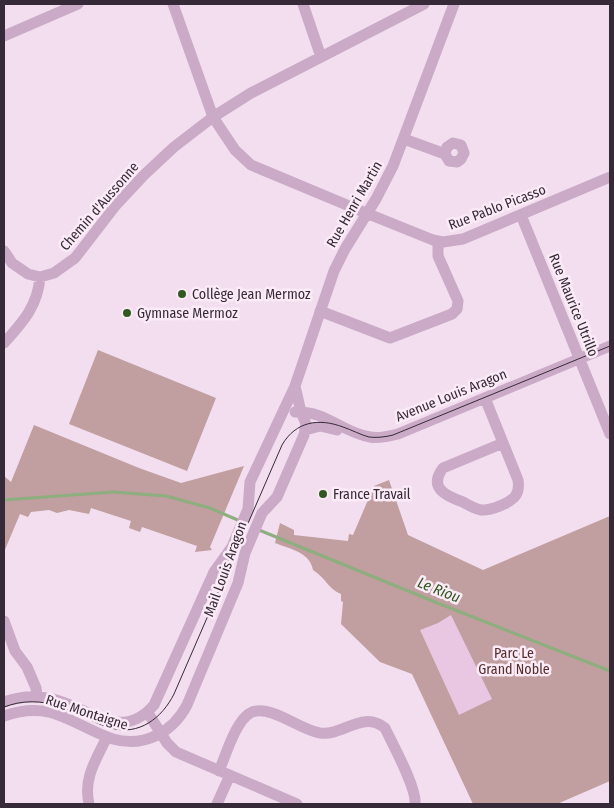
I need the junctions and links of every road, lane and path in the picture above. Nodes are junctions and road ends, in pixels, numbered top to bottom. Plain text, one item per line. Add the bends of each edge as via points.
1 (78, 4) edge
2 (174, 4) edge
3 (303, 4) edge
4 (424, 4) edge
5 (452, 6) edge
6 (54, 9) edge
7 (4, 36) edge
8 (321, 57) junction
9 (213, 116) junction
10 (404, 139) junction
11 (445, 154) dead end
12 (610, 177) edge
13 (366, 214) junction
14 (521, 216) junction
15 (438, 241) junction
16 (4, 251) edge
17 (40, 277) junction
18 (320, 311) junction
19 (4, 343) edge
20 (610, 346) edge
21 (610, 351) edge
22 (581, 361) junction
23 (295, 386) junction
24 (486, 400) junction
25 (301, 412) junction
26 (281, 416) junction
27 (305, 430) junction
28 (610, 434) edge
29 (503, 443) junction
30 (4, 621) edge
31 (37, 696) junction
32 (4, 702) edge
33 (148, 713) junction
34 (4, 716) edge
35 (161, 734) junction
36 (107, 736) junction
37 (225, 773) junction
38 (89, 804) edge
39 (217, 804) edge
40 (297, 804) edge
41 (415, 804) edge

1 - 6 street
2 - 9 street, Rue Pablo Picasso
3 - 8 street
4 - 8 street, Chemin d'Aussonne
5 - 10 street, Rue Henri Martin
6 - 7 street
8 - 9 street, Chemin d'Aussonne
9 - 13 street, Rue Pablo Picasso via 235,150 251,165
9 - 17 street, Chemin d'Aussonne via 144,175 75,258 54,274
10 - 11 street
10 - 13 street, Rue Henri Martin via 386,181
12 - 14 street, Rue Pablo Picasso
13 - 15 street, Rue Pablo Picasso
13 - 18 street, Rue Henri Martin via 334,271
14 - 15 street, Rue Pablo Picasso via 463,239
14 - 22 street, Rue Maurice Utrillo
15 - 18 street via 438,256 458,301 452,314 390,338
16 - 17 street via 20,270
17 - 19 street via 32,310
18 - 23 street, Rue Henri Martin
20 - 22 street, Avenue Louis Aragon
21 - 22 street, Avenue Louis Aragon
22 - 24 street, Avenue Louis Aragon
22 - 28 street, Rue Maurice Utrillo
23 - 25 street
23 - 26 street, Mail Louis Aragon
24 - 25 street, Avenue Louis Aragon via 398,434 379,437 366,436 314,413
24 - 27 street, Avenue Louis Aragon via 405,436 386,441 368,441 327,426 313,426
24 - 29 street
25 - 26 street, Avenue Louis Aragon
25 - 27 street
26 - 33 street, Mail Louis Aragon via 250,482 248,508 232,547 214,572 159,698
27 - 35 street, Mail Louis Aragon via 277,497 259,520 245,553 238,583 187,705
29 - 29 street via 443,468 438,474 441,492 481,510 511,500 517,494 518,480
30 - 31 street via 15,651 28,667
31 - 32 street, Rue Montaigne
31 - 33 street, Rue Montaigne via 61,701 112,722 132,721
33 - 35 street
34 - 36 street, Rue Montaigne via 25,711 50,712
35 - 36 street, Rue Montaigne via 132,741
35 - 37 street via 176,752
36 - 38 street via 88,778
37 - 39 street
37 - 40 street
37 - 41 street via 239,726 247,715 254,712 272,713 323,733 360,722 378,723 385,728 412,788

